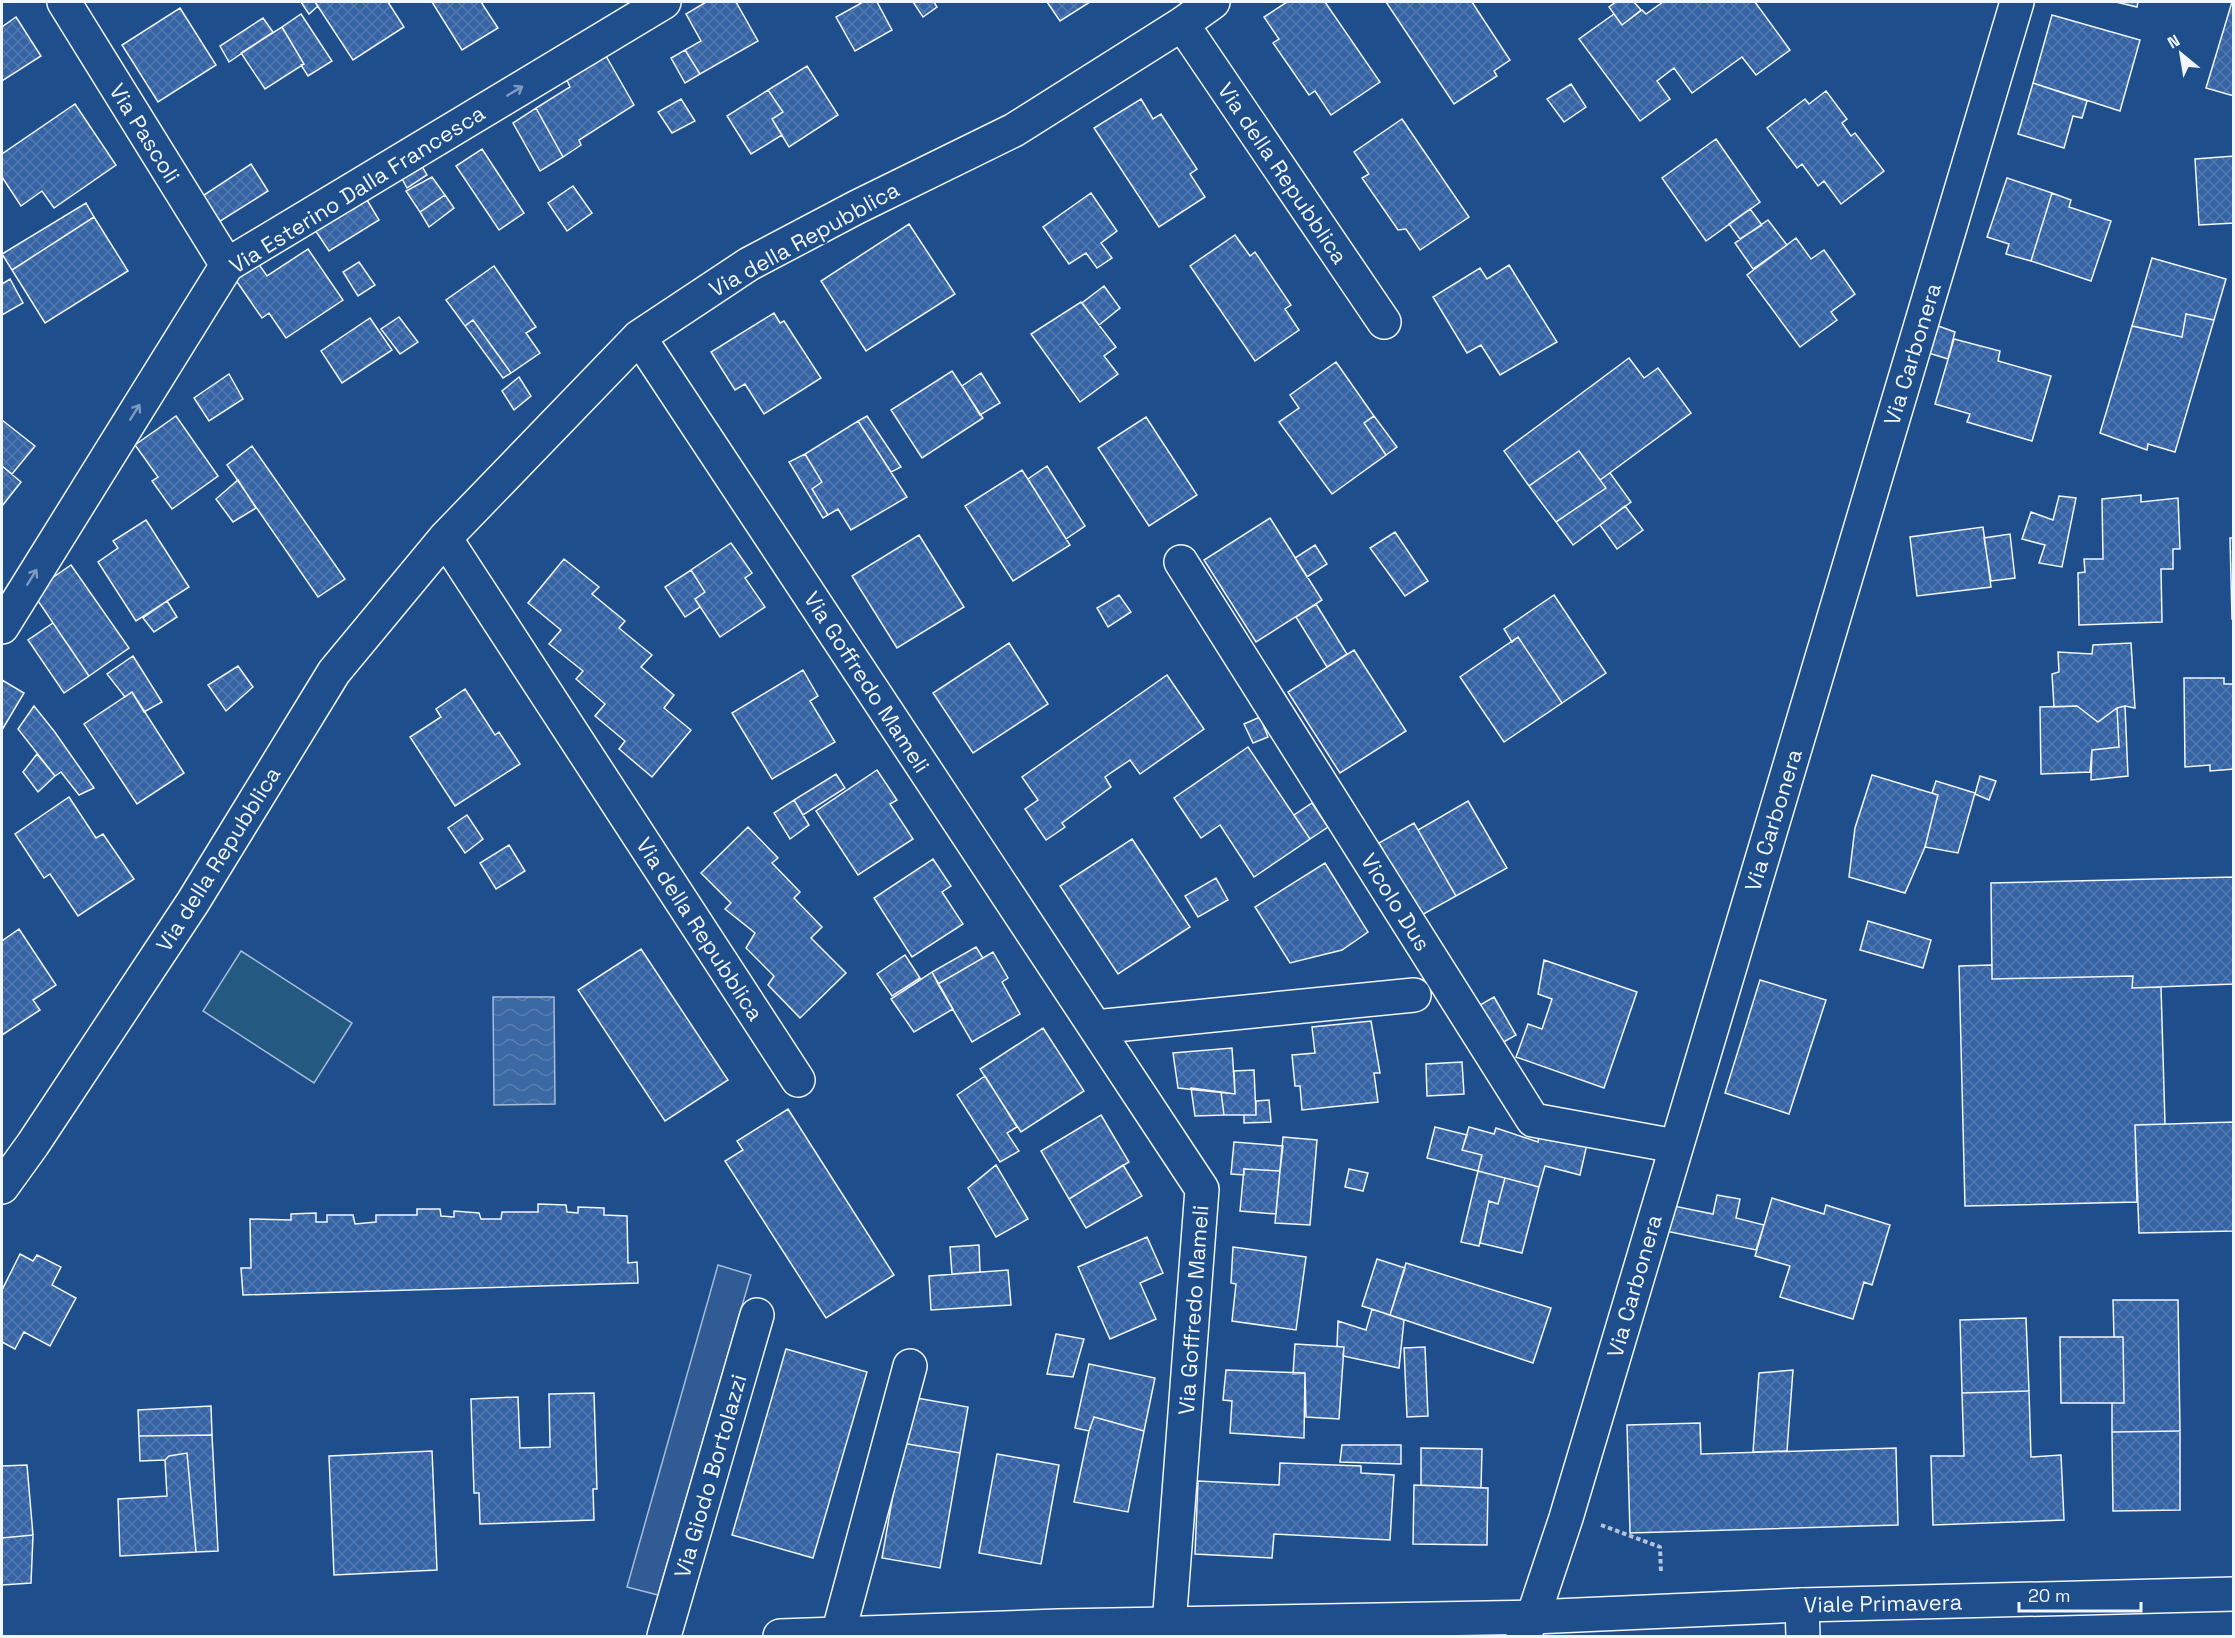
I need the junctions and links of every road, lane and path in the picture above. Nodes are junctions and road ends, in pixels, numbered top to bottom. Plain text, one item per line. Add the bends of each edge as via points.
1 (64, 2) edge
2 (664, 2) edge
3 (1213, 2) edge
4 (2017, 2) edge
5 (1182, 24) junction
6 (227, 264) junction
7 (1384, 322) dead end
8 (639, 337) junction
9 (445, 538) junction
10 (1181, 562) dead end
11 (2, 627) edge
12 (1414, 996) dead end
13 (1095, 1027) junction
14 (798, 1080) dead end
15 (1675, 1146) junction
16 (2, 1187) edge
17 (757, 1315) dead end
18 (910, 1366) dead end
19 (1566, 1518) junction
20 (2234, 1594) edge
21 (1662, 1610) junction
22 (1802, 1621) edge
23 (1169, 1625) junction
24 (1528, 1627) edge
25 (934, 1633) edge
26 (838, 1634) junction
27 (664, 1636) edge
28 (780, 1636) edge

1 - 6 street, Via Pascoli
6 -> 2 street, Via Esterino Dalla Francesca
3 - 5 street, Via della Repubblica
4 - 15 street, Via Carbonera
5 - 7 street, Via della Repubblica
5 - 8 street, Via della Repubblica via 1014,130 749,264
11 -> 6 street, Via Esterino Dalla Francesca
8 - 9 street, Via della Repubblica
8 - 13 street, Via Goffredo Mameli
9 - 14 street, Via della Repubblica
9 - 16 street, Via della Repubblica via 334,672 194,902
10 - 15 street, Vicolo Dus via 1533,1120
12 - 13 street
13 - 23 street, Via Goffredo Mameli via 1202,1189
15 - 19 street, Via Carbonera
17 - 27 street, Via Giodo Bortolazzi
18 - 26 street
19 - 21 path via 1607,1527 1660,1546
19 - 24 street, Via Carbonera
20 - 22 street, Viale Primavera
21 - 22 street, Viale Primavera
21 - 24 street, Viale Primavera
23 - 24 street
23 - 25 street
25 - 26 street
26 - 28 street

